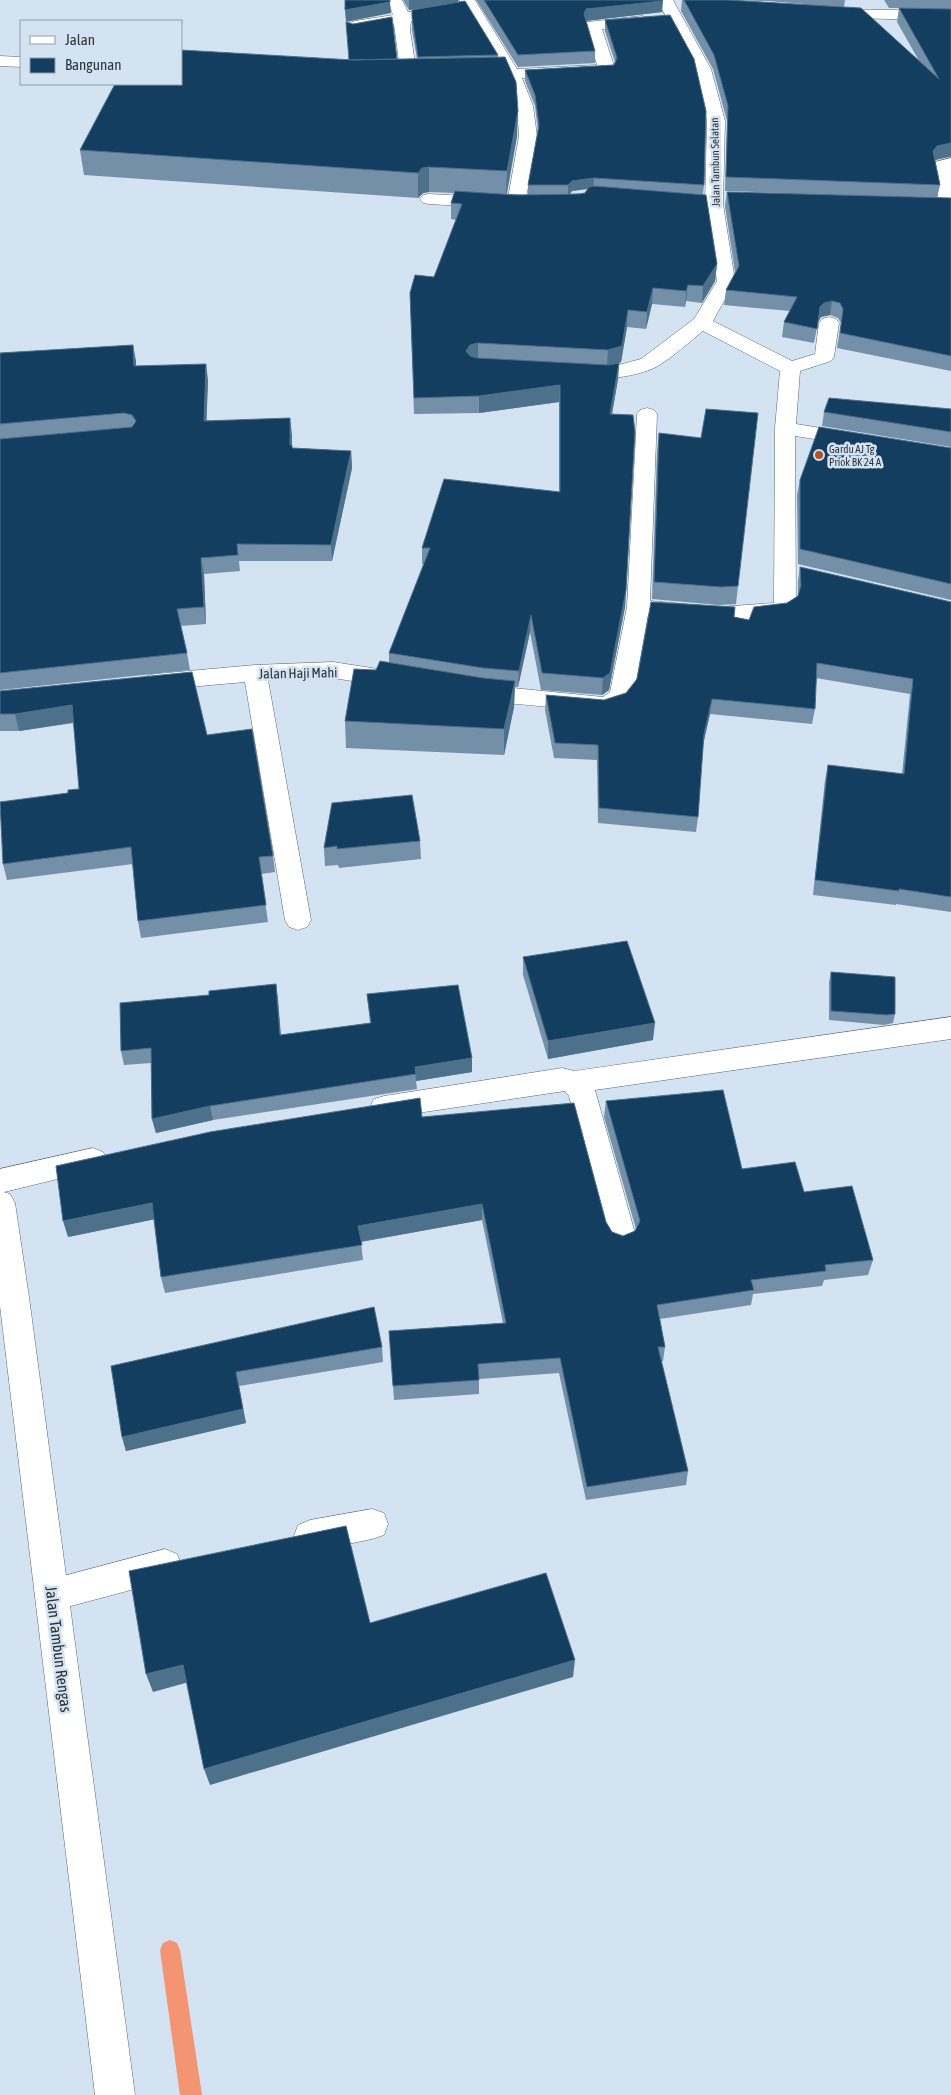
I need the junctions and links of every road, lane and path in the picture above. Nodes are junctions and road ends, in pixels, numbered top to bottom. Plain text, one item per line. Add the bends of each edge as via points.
1 (394, 0) edge
2 (468, 3) edge
3 (674, 6) edge
4 (833, 7) edge
5 (816, 12) edge
6 (951, 16) edge
7 (403, 18) junction
8 (353, 26) edge
9 (0, 61) edge
10 (20, 62) edge
11 (512, 75) junction
12 (410, 77) junction
13 (429, 77) edge
14 (459, 77) edge
15 (391, 78) edge
16 (951, 163) edge
17 (428, 199) edge
18 (734, 199) edge
19 (714, 201) junction
20 (695, 202) edge
21 (907, 206) edge
22 (702, 323) junction
23 (828, 323) dead end
24 (790, 368) junction
25 (562, 372) edge
26 (647, 414) dead end
27 (786, 428) junction
28 (873, 442) edge
29 (638, 607) junction
30 (255, 673) junction
31 (408, 682) edge
32 (137, 684) edge
33 (455, 690) edge
34 (298, 920) dead end
35 (951, 1028) edge
36 (574, 1082) junction
37 (358, 1111) edge
38 (116, 1155) edge
39 (3, 1188) edge
40 (621, 1237) edge
41 (372, 1524) dead end
42 (277, 1543) edge
43 (198, 1558) edge
44 (52, 1595) junction
45 (115, 2095) edge

1 - 7 street
2 - 7 street
2 - 11 street
3 - 11 street via 594,25 607,68 604,70
3 - 19 street, Jalan Tambun Selatan via 703,69 716,121
4 - 5 street
4 - 6 street
7 - 8 street
7 - 12 street
9 - 10 street
11 - 14 street
11 - 17 street via 525,106 528,136 525,204
12 - 13 street
12 - 15 street
16 - 21 street via 941,166 949,206
18 - 19 street
19 - 20 street
19 - 22 street, Jalan Tambun Selatan via 726,281
22 - 24 street
22 - 25 street via 648,363 608,374
23 - 24 street via 824,357
24 - 27 street
26 - 29 street
27 - 28 street
27 - 29 street via 796,573 786,604 778,610 719,614
29 - 33 street via 622,693 615,701 603,705
30 - 31 street, Jalan Haji Mahi via 333,670
30 - 32 street, Jalan Haji Mahi
30 - 34 street
35 - 36 street
36 - 37 street via 562,1079
36 - 40 street via 582,1091
38 - 39 street via 49,1170
39 - 44 street, Jalan Tambun Rengas
41 - 42 street
43 - 44 street
44 - 45 street, Jalan Tambun Rengas

